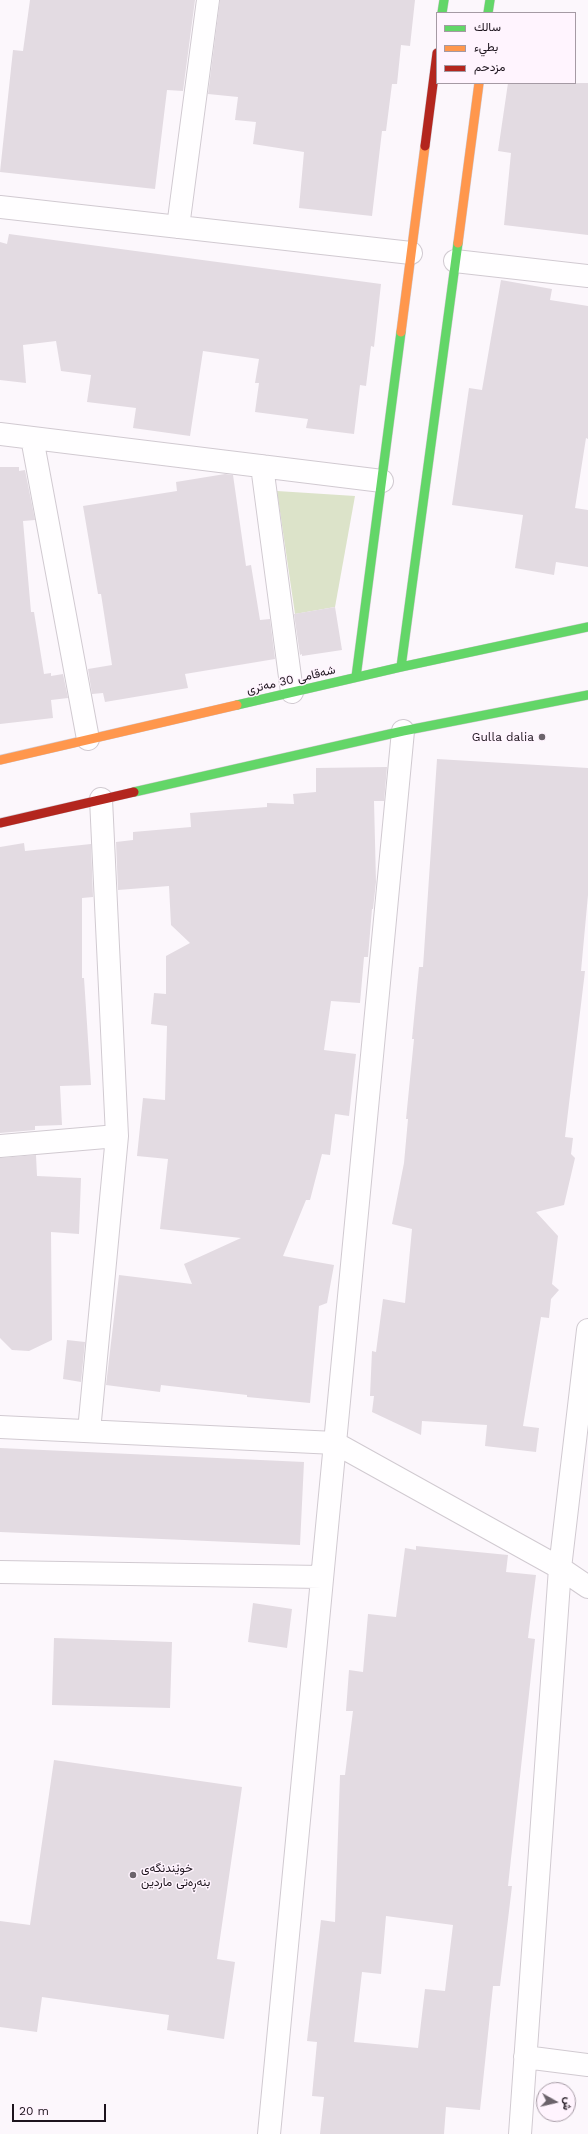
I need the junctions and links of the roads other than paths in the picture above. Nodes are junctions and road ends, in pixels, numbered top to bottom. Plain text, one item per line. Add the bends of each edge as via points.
1 (208, 0) edge
2 (444, 0) edge
3 (490, 0) edge
4 (442, 12) edge
5 (488, 12) edge
6 (436, 61) edge
7 (479, 84) edge
8 (0, 207) edge
9 (178, 227) junction
10 (411, 253) junction
11 (455, 261) junction
12 (588, 276) edge
13 (0, 434) edge
14 (32, 438) junction
15 (262, 466) junction
16 (382, 482) junction
17 (588, 627) edge
18 (401, 667) junction
19 (356, 677) junction
20 (292, 692) junction
21 (588, 695) edge
22 (403, 731) junction
23 (88, 739) junction
24 (0, 760) edge
25 (101, 799) junction
26 (0, 823) edge
27 (117, 1136) junction
28 (0, 1146) edge
29 (588, 1330) edge
30 (0, 1427) edge
31 (89, 1431) junction
32 (335, 1443) junction
33 (560, 1568) junction
34 (0, 1572) edge
35 (322, 1577) junction
36 (588, 1587) edge
37 (525, 2056) junction
38 (588, 2065) edge
39 (269, 2134) edge
40 (520, 2134) edge

1 - 9 street
2 - 4 main road
3 - 5 main road
6 - 10 main road
7 - 11 main road
8 - 9 street
9 - 10 street
10 - 16 main road
11 - 12 street
11 - 18 main road
13 - 14 street
14 - 15 street
14 - 23 street
15 - 16 street
15 - 20 street
16 - 19 main road
17 - 18 main road, شەقامی 30 مەتری
18 - 19 main road, شەقامی 30 مەتری
19 - 20 main road, شەقامی 30 مەتری
20 - 23 main road, شەقامی 30 مەتری
21 - 22 main road
22 - 25 main road
22 - 32 street
23 - 24 main road, شەقامی 30 مەتری
25 - 26 main road
25 - 27 street
27 - 28 street
27 - 31 street
29 - 33 street
30 - 31 street
31 - 32 street
32 - 33 street
32 - 35 street
33 - 36 street
33 - 37 street
34 - 35 street
35 - 39 street
37 - 38 street
37 - 40 street

